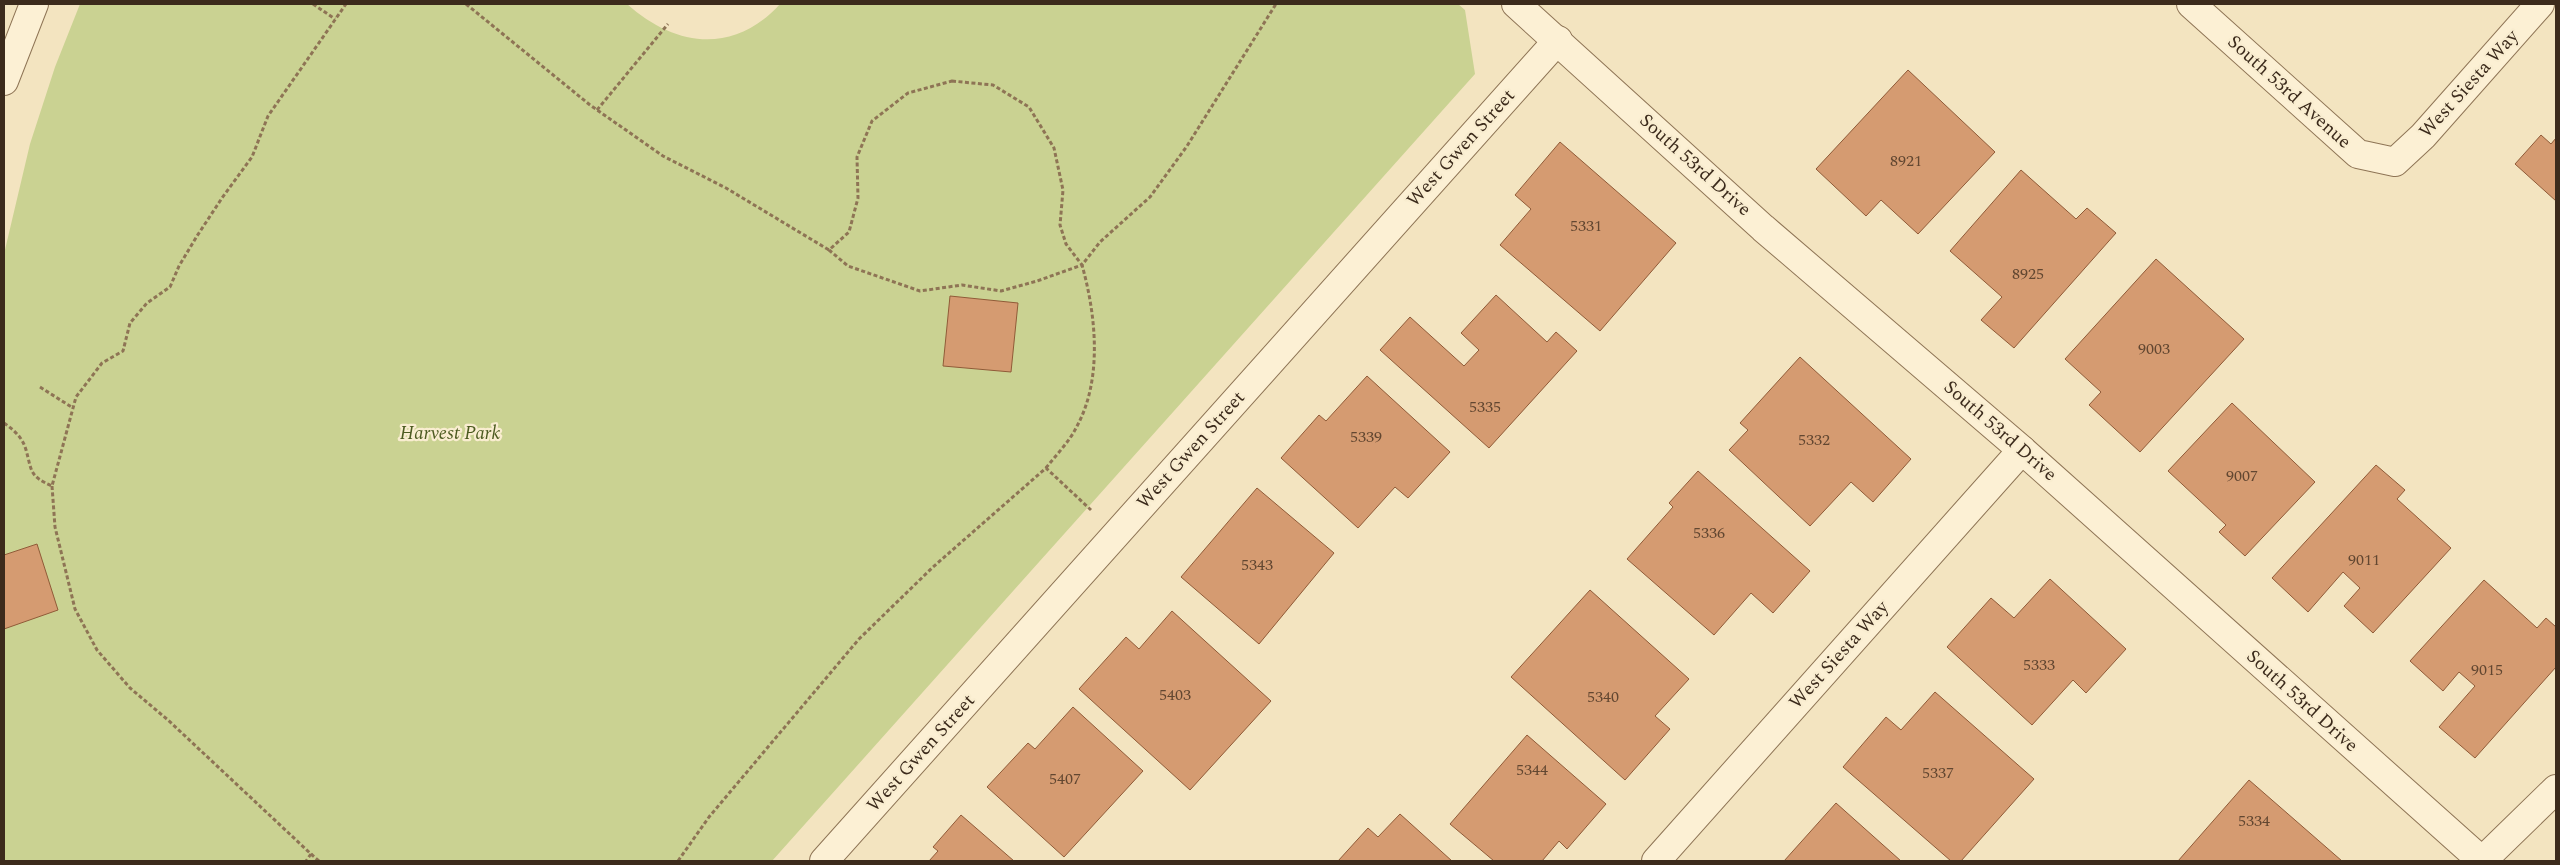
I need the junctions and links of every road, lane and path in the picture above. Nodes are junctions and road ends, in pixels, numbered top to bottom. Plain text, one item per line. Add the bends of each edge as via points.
1 (34, 4) edge
2 (312, 4) edge
3 (346, 4) edge
4 (466, 4) edge
5 (1276, 4) edge
6 (1516, 4) edge
7 (2191, 4) edge
8 (2540, 4) edge
9 (335, 19) junction
10 (668, 24) dead end
11 (1558, 40) junction
12 (4, 81) edge
13 (597, 110) junction
14 (2395, 162) joint
15 (830, 250) junction
16 (1082, 265) junction
17 (40, 387) dead end
18 (73, 408) junction
19 (4, 423) edge
20 (2022, 450) junction
21 (1046, 468) junction
22 (52, 486) junction
23 (1091, 510) dead end
24 (2556, 789) edge
25 (311, 854) junction
26 (306, 861) edge
27 (319, 861) edge
28 (678, 861) edge
29 (824, 861) edge
30 (1656, 861) edge
31 (2482, 861) edge

1 - 12 street
2 - 9 path
3 - 9 path
4 - 13 path
5 - 16 path via 1187,146 1150,198 1100,242
6 - 11 street, South 53rd Drive
7 - 14 street, South 53rd Avenue via 2358,154
8 - 14 street, West Siesta Way via 2423,136
9 - 18 path via 268,116 252,157 197,236 170,287 147,303 130,324 123,351 102,363 76,397
10 - 13 path
11 - 20 street, South 53rd Drive via 1763,228
11 - 29 street, West Gwen Street
13 - 15 path via 663,156 726,188
15 - 16 path via 848,266 920,291 962,285 1001,291
15 - 16 path via 849,232 858,198 857,157 872,121 908,93 952,81 993,85 1029,107 1054,148 1064,190 1060,225 1066,244
16 - 21 path via 1091,297 1094,338 1091,387 1076,428
17 - 18 path
18 - 22 path
19 - 22 path via 18,433 26,449 28,465 39,481
20 - 30 street, West Siesta Way
20 - 31 street, South 53rd Drive
21 - 23 path
21 - 28 path via 933,567 859,639 709,817
22 - 25 path via 55,527 75,609 97,650 130,688
24 - 31 street
25 - 26 path
25 - 27 path

